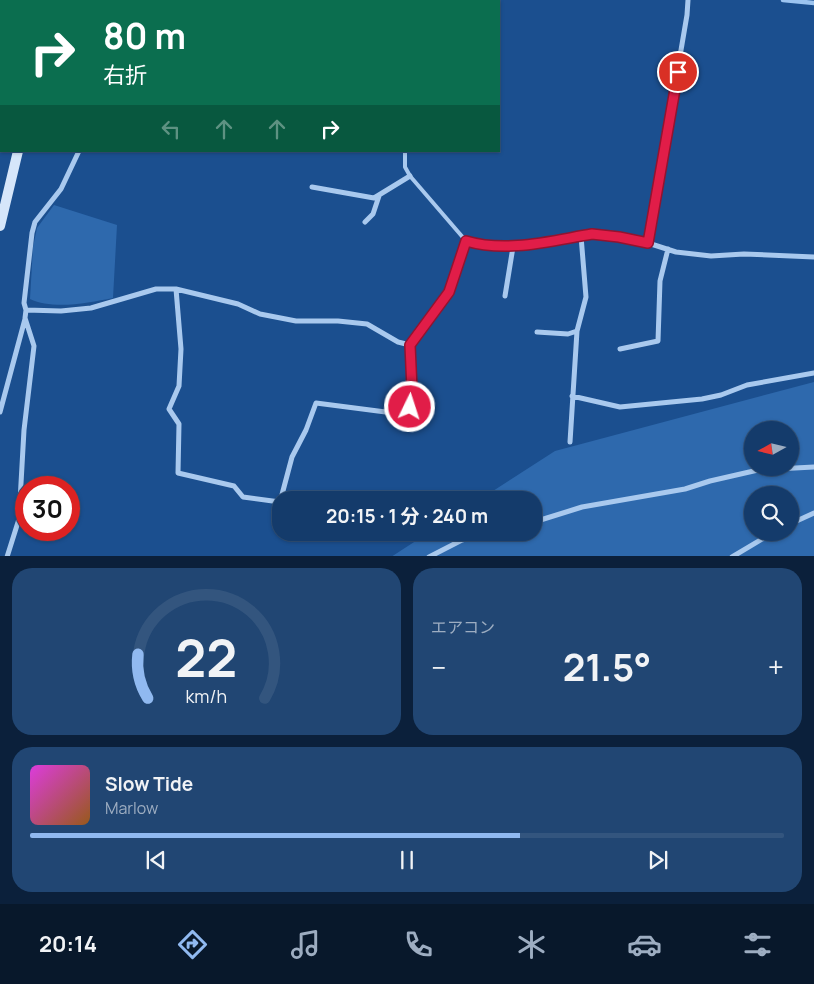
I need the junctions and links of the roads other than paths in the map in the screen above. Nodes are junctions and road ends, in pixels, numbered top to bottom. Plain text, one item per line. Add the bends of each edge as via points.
1 (688, 0) edge
2 (18, 152) edge
3 (79, 152) edge
4 (405, 152) edge
5 (410, 176) junction
6 (312, 187) dead end
7 (379, 195) junction
8 (364, 222) dead end
9 (0, 226) edge
10 (581, 236) junction
11 (466, 241) junction
12 (648, 243) junction
13 (513, 247) junction
14 (668, 249) junction
15 (814, 257) edge
16 (176, 289) junction
17 (505, 296) dead end
18 (26, 310) junction
19 (25, 318) junction
20 (577, 330) junction
21 (537, 332) dead end
22 (410, 345) junction
23 (620, 349) dead end
24 (814, 374) edge
25 (572, 396) junction
26 (0, 412) edge
27 (570, 442) dead end
28 (814, 467) edge
29 (814, 513) edge
30 (542, 520) edge
31 (799, 520) edge
32 (460, 541) edge
33 (758, 541) edge
34 (7, 556) edge
35 (429, 556) edge
36 (732, 556) edge

1 - 12 street
2 - 9 street
3 - 18 street via 61,189 35,222 24,303
4 - 5 lane via 405,167
5 - 7 street
5 - 11 lane
6 - 7 street via 374,198
7 - 8 street via 373,214
10 - 12 lane via 602,234
10 - 13 lane
10 - 20 street via 586,297
11 - 13 lane via 482,246
11 - 22 street via 449,292
12 - 14 street
13 - 17 street
14 - 15 street via 711,256
14 - 23 street via 660,281 658,342
16 - 18 street via 156,289 91,308
16 - 22 street via 238,304 260,314 296,321 367,324 398,342
16 - 22 street via 181,349 179,386 170,408 179,424 178,473 234,486 243,497 280,502 292,457 316,403 400,414 410,407
18 - 19 street
19 - 26 street
19 - 34 street via 34,346 19,518
20 - 21 street via 568,334
20 - 25 street
24 - 25 street via 747,385 702,399 620,407
25 - 27 street
28 - 30 street via 758,470 685,489 582,507
29 - 31 street
32 - 35 street
33 - 36 street

